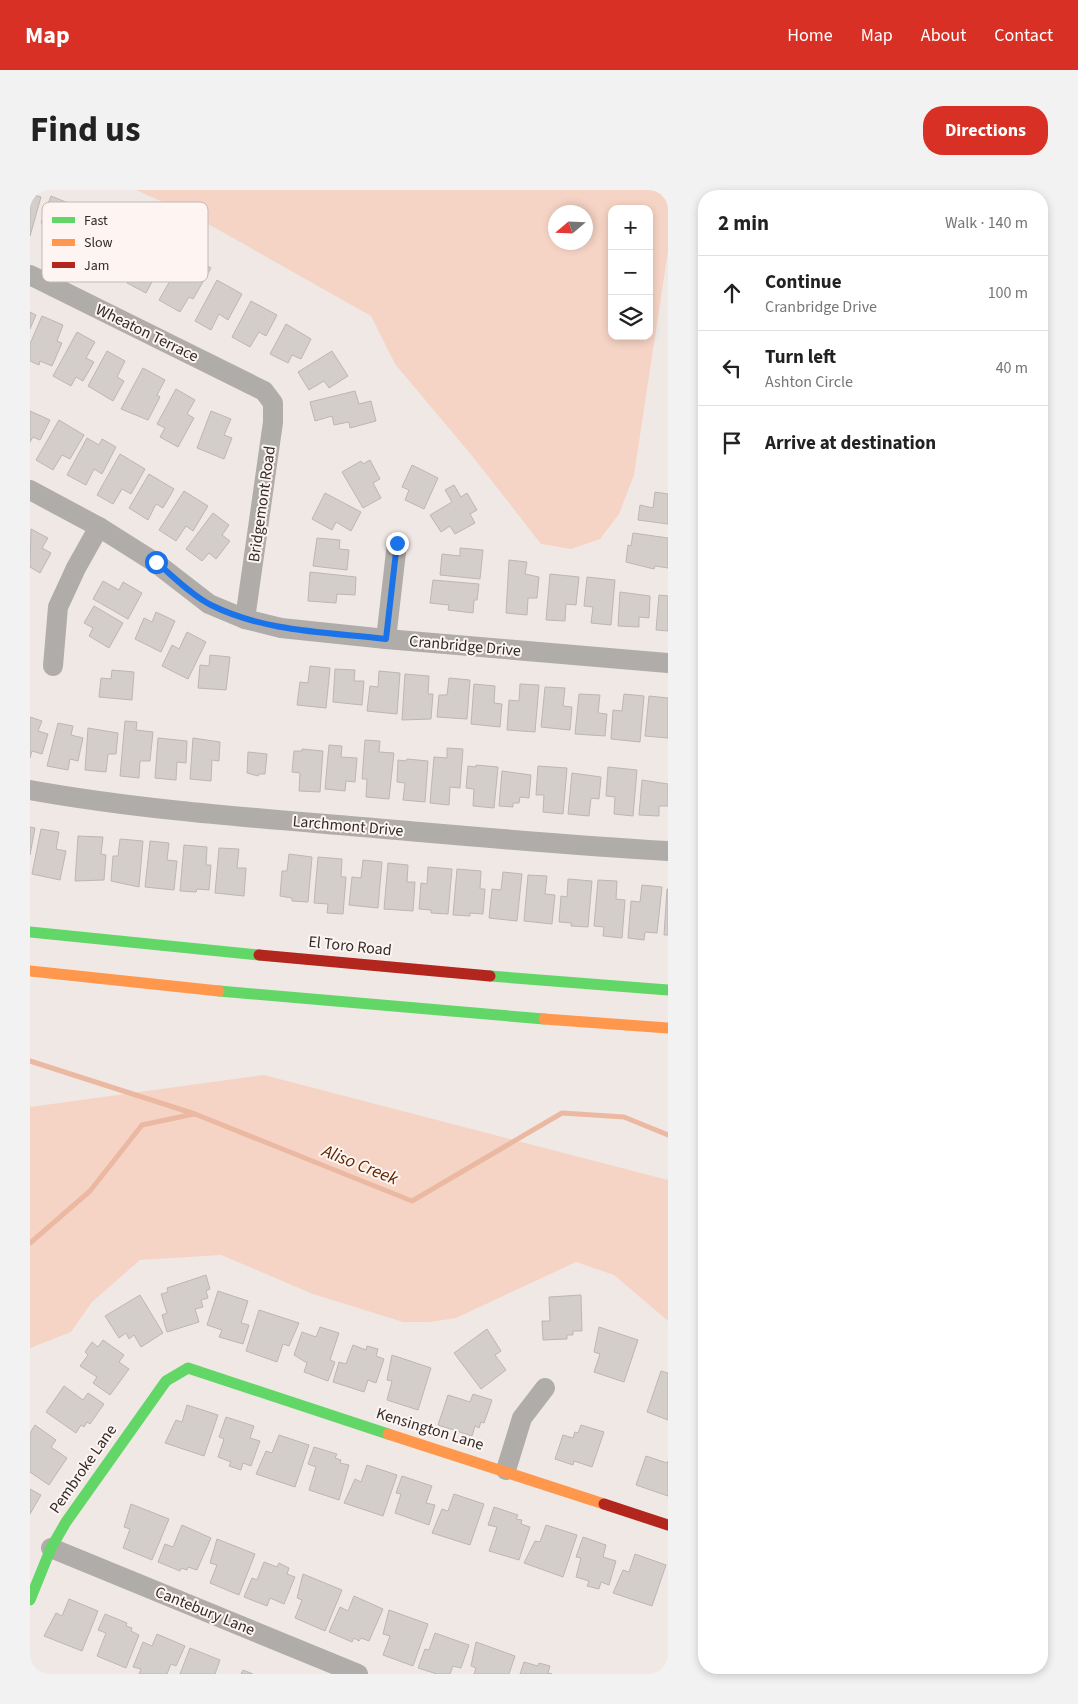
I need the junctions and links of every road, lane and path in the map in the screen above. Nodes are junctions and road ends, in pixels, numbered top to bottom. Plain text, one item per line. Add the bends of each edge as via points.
1 (30, 275) edge
2 (42, 281) edge
3 (44, 282) edge
4 (264, 391) joint
5 (30, 490) edge
6 (99, 527) junction
7 (397, 543) dead end
8 (244, 619) junction
9 (386, 639) junction
10 (668, 663) edge
11 (53, 666) dead end
12 (30, 790) edge
13 (668, 851) edge
14 (30, 932) edge
15 (30, 971) edge
16 (668, 990) edge
17 (668, 1028) edge
18 (182, 1370) joint
19 (545, 1388) dead end
20 (506, 1470) junction
21 (668, 1524) edge
22 (51, 1548) junction
23 (30, 1600) edge
24 (358, 1674) edge

1 - 2 street, Wheaton Terrace
3 - 4 street, Wheaton Terrace
4 - 8 street, Bridgemont Road via 273,403 273,422
5 - 6 street, Cranbridge Drive
6 - 8 street, Cranbridge Drive via 156,562 209,604
6 - 11 street via 58,607
7 - 9 street
8 - 9 street, Cranbridge Drive via 281,628
9 - 10 street, Cranbridge Drive
12 - 13 street, Larchmont Drive via 85,800 220,815
14 - 16 main road, El Toro Road via 613,988
15 - 17 main road via 164,986
18 - 20 main road, Kensington Lane via 194,1369 268,1396
18 - 22 main road, Pembroke Lane via 166,1381
19 - 20 street via 522,1418
20 - 21 main road, Kensington Lane
22 - 23 main road, Pembroke Lane
22 - 24 street, Cantebury Lane

